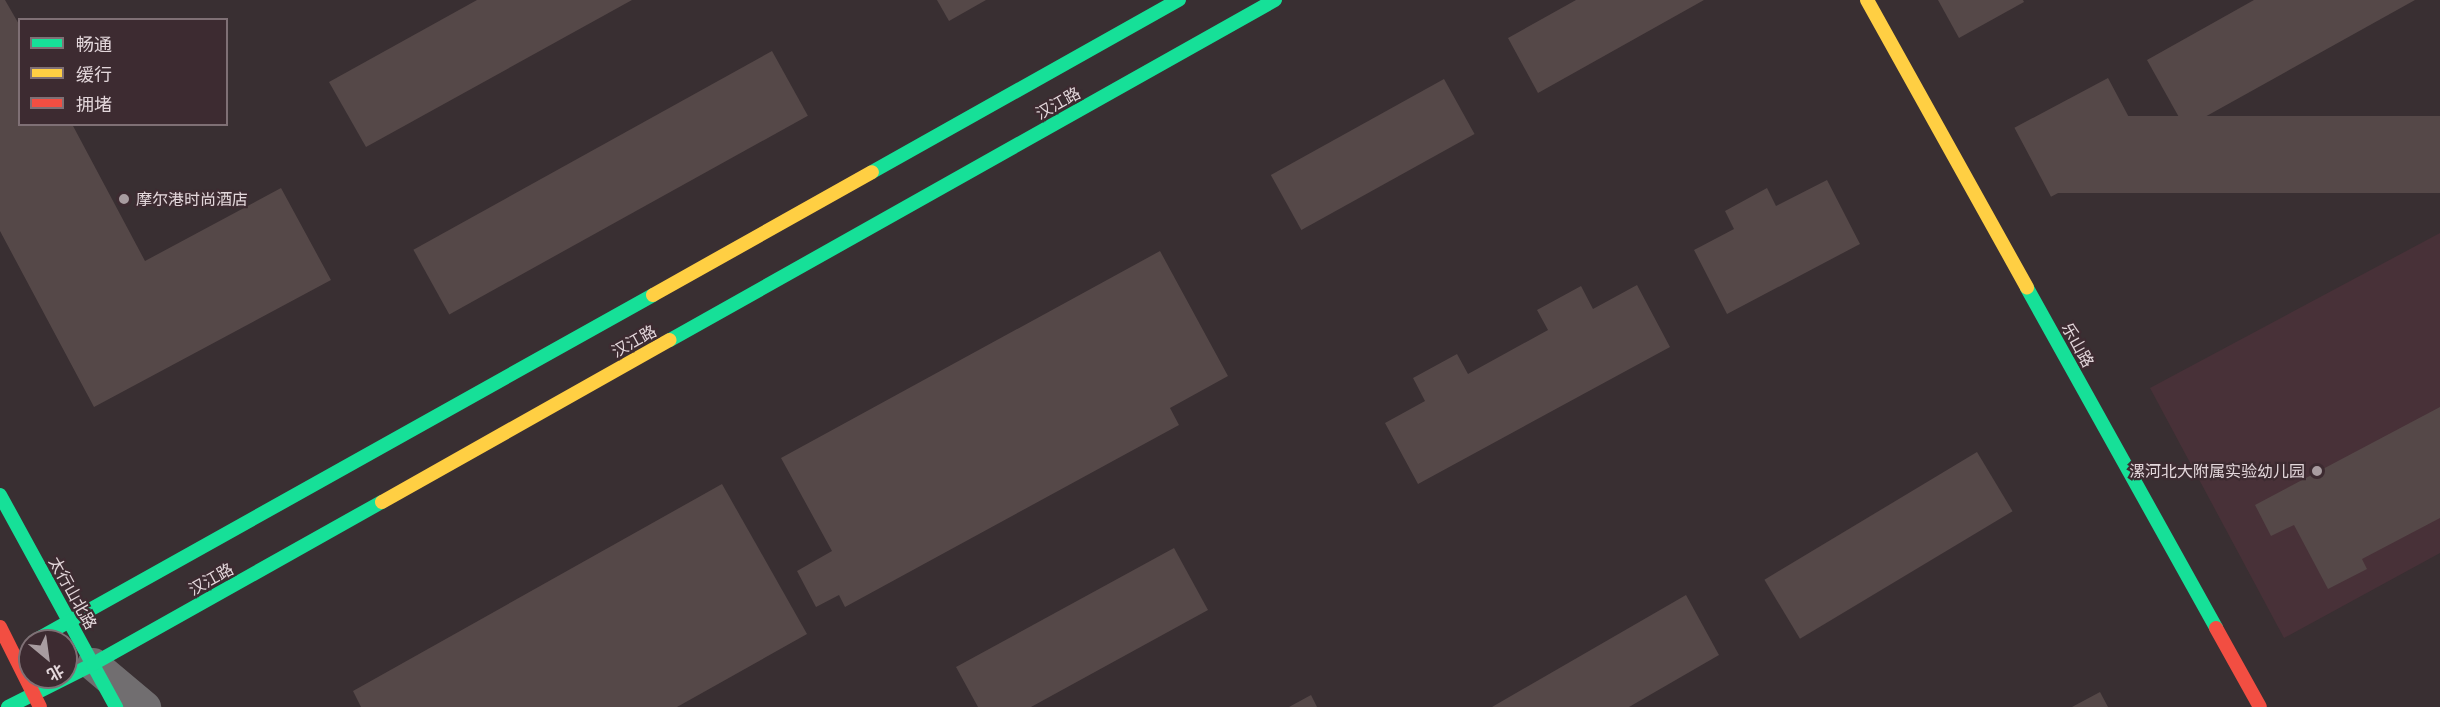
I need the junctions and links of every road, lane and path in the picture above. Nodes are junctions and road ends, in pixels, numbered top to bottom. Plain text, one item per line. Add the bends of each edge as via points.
1 (1179, 0) edge
2 (1275, 0) edge
3 (1867, 0) edge
4 (0, 495) edge
5 (70, 623) junction
6 (0, 627) edge
7 (58, 629) edge
8 (18, 649) edge
9 (13, 652) junction
10 (0, 657) edge
11 (93, 664) junction
12 (29, 704) edge
13 (116, 707) edge
14 (144, 707) edge
15 (2259, 707) edge

1 - 5 street, 汉江路
2 - 11 street, 汉江路
3 - 15 street, 乐山路
4 - 5 street, 太行山北路
5 - 7 street, 汉江路
5 - 11 street, 太行山北路
6 - 9 street
8 - 9 street
9 - 10 street
9 - 12 street
11 - 12 street, 汉江路
11 - 13 street, 太行山北路
11 - 14 street

